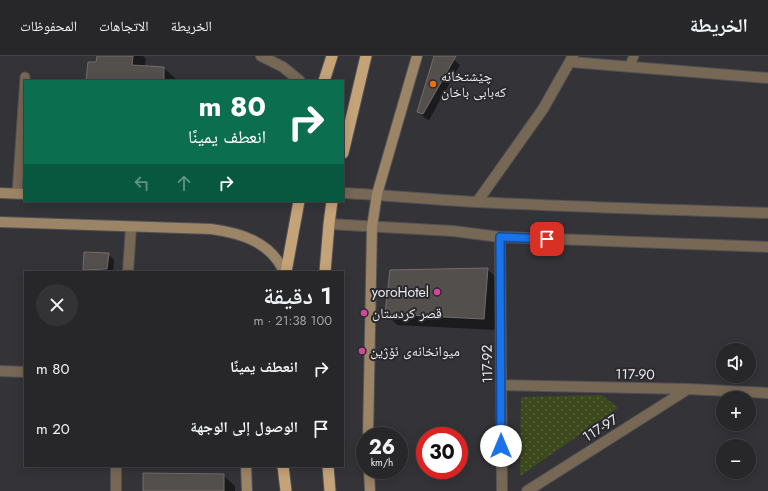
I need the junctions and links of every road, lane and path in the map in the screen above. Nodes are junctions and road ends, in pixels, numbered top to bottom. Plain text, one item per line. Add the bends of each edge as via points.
1 (262, 56) edge
2 (332, 56) edge
3 (366, 56) edge
4 (417, 56) edge
5 (634, 56) edge
6 (572, 59) edge
7 (629, 67) junction
8 (25, 77) dead end
9 (768, 78) edge
10 (25, 80) edge
11 (299, 80) edge
12 (324, 80) edge
13 (24, 106) edge
14 (344, 149) edge
15 (344, 193) edge
16 (0, 194) edge
17 (21, 194) edge
18 (377, 194) junction
19 (298, 202) edge
20 (332, 202) edge
21 (477, 202) junction
22 (768, 213) edge
23 (0, 222) edge
24 (329, 224) junction
25 (131, 227) junction
26 (372, 227) junction
27 (500, 237) junction
28 (768, 246) edge
29 (128, 271) edge
30 (284, 271) edge
31 (285, 271) edge
32 (325, 271) edge
33 (0, 371) edge
34 (24, 372) edge
35 (501, 385) junction
36 (688, 389) junction
37 (768, 393) edge
38 (368, 427) edge
39 (116, 467) edge
40 (246, 467) edge
41 (283, 467) edge
42 (328, 467) edge
43 (369, 479) edge
44 (116, 491) edge
45 (247, 491) edge
46 (286, 491) edge
47 (330, 491) edge
48 (370, 491) edge
49 (502, 491) edge
50 (528, 491) edge

1 - 11 street via 284,67
2 - 12 highway
3 - 14 highway
4 - 18 main road
5 - 7 lane
6 - 7 street
6 - 21 street via 543,109
7 - 9 street
8 - 10 lane
13 - 17 lane
15 - 18 street
16 - 17 main road
18 - 21 street via 414,199
18 - 26 main road
19 - 31 highway
20 - 24 highway
21 - 22 street
23 - 25 main road
24 - 26 street
24 - 32 highway
25 - 29 street
25 - 30 main road via 211,229 234,233 254,240 272,253
26 - 27 street via 454,231
26 - 38 main road
27 - 28 street
27 - 35 street, 117-92
33 - 34 street
35 - 36 street, 117-90
35 - 49 street, 117-92
36 - 37 street, 117-90
36 - 50 street, 117-97
39 - 44 street
40 - 45 main road
41 - 46 highway
42 - 47 highway
43 - 48 main road

